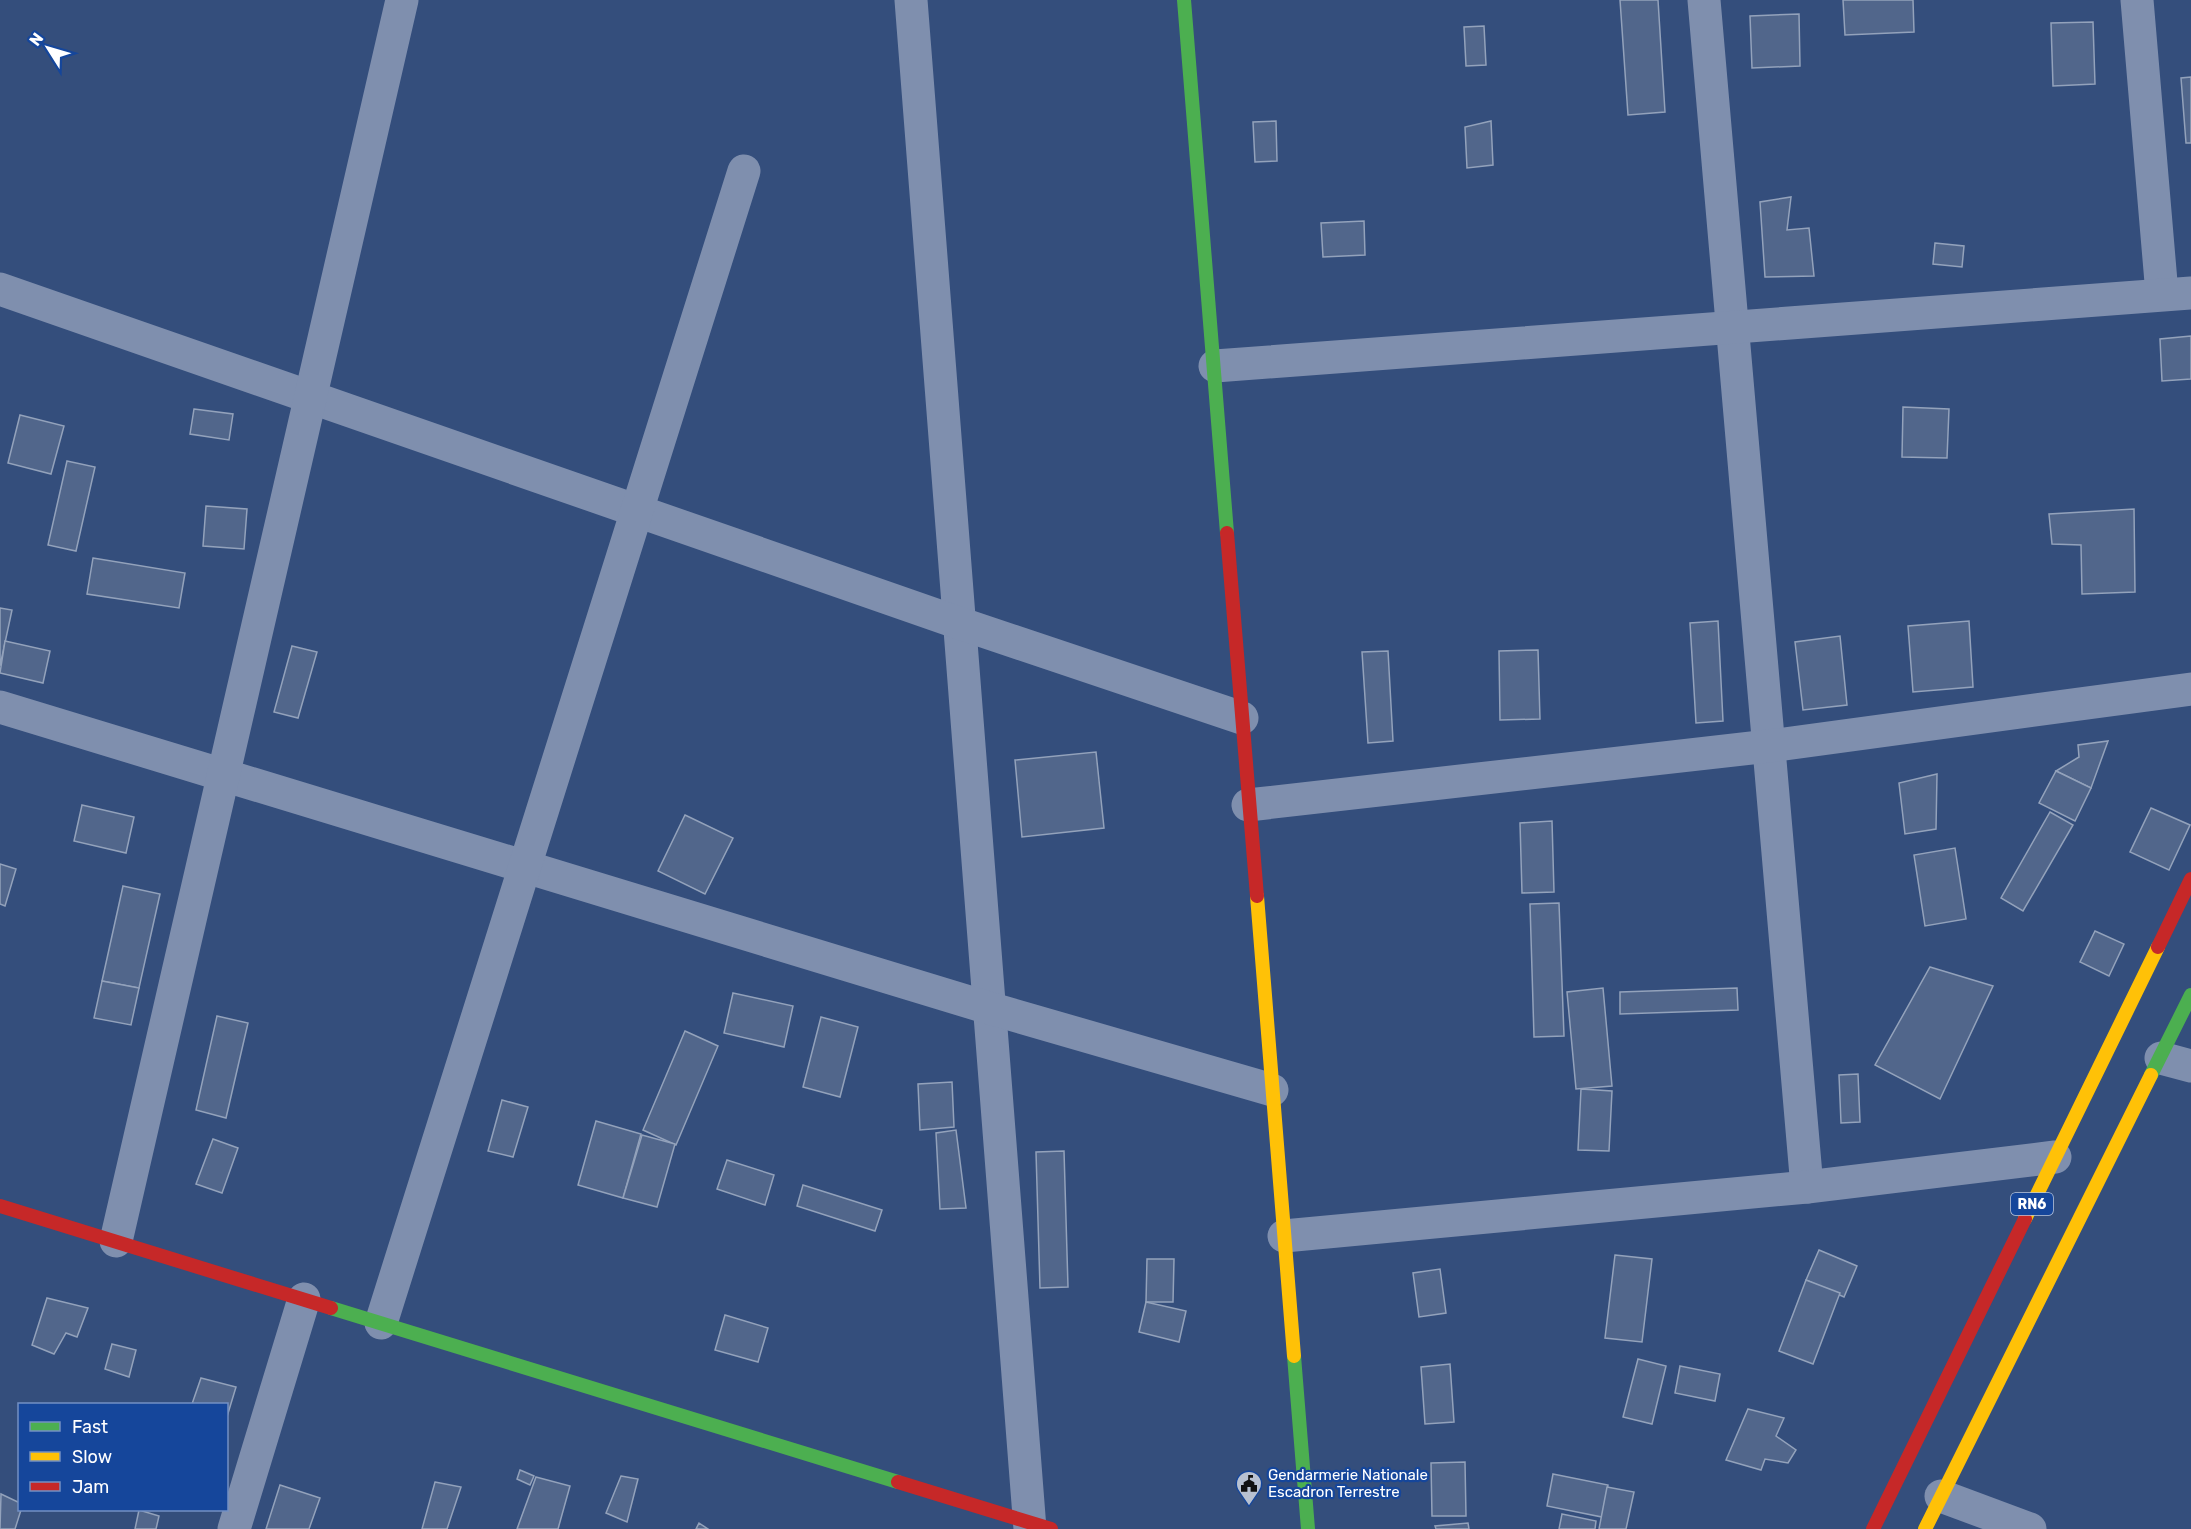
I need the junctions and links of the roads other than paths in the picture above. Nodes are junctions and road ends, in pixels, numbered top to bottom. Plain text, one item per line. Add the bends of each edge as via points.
1 (402, 0) edge
2 (911, 0) edge
3 (1184, 0) edge
4 (1704, 0) edge
5 (2137, 0) edge
6 (744, 171) dead end
7 (0, 289) edge
8 (2177, 294) edge
9 (1732, 327) junction
10 (1215, 366) junction
11 (310, 397) junction
12 (636, 511) junction
13 (959, 623) junction
14 (2191, 689) edge
15 (0, 707) edge
16 (1242, 718) junction
17 (1769, 746) junction
18 (224, 775) junction
19 (1248, 805) junction
20 (525, 867) junction
21 (2191, 879) edge
22 (2191, 995) edge
23 (989, 1008) junction
24 (2176, 1062) edge
25 (1272, 1090) junction
26 (2055, 1158) junction
27 (1807, 1187) junction
28 (0, 1206) edge
29 (1284, 1236) junction
30 (116, 1241) junction
31 (304, 1299) junction
32 (381, 1323) junction
33 (1941, 1496) junction
34 (1036, 1527) edge
35 (234, 1529) edge
36 (1308, 1529) edge
37 (1873, 1529) edge
38 (1925, 1529) edge
39 (2030, 1529) edge

1 - 11 street
2 - 13 street
3 - 10 main road
4 - 9 street
5 - 8 street
6 - 12 street
7 - 11 street
8 - 9 street
9 - 10 street
9 - 17 street
10 - 16 main road
11 - 12 street
11 - 18 street
12 - 13 street
12 - 20 street
13 - 16 street
13 - 23 street
14 - 17 street
15 - 18 street
16 - 19 main road
17 - 19 street
17 - 27 street
18 - 20 street
18 - 30 street
19 - 25 main road
20 - 23 street
20 - 32 street
21 - 26 main road, RN6
22 - 24 main road
23 - 25 street
23 - 34 street
24 - 33 main road
25 - 29 main road
26 - 27 street
26 - 37 main road, RN6
27 - 29 street
28 - 30 main road
29 - 36 main road
30 - 31 main road
31 - 32 main road
31 - 35 street
32 - 34 main road
33 - 38 main road
33 - 39 street

